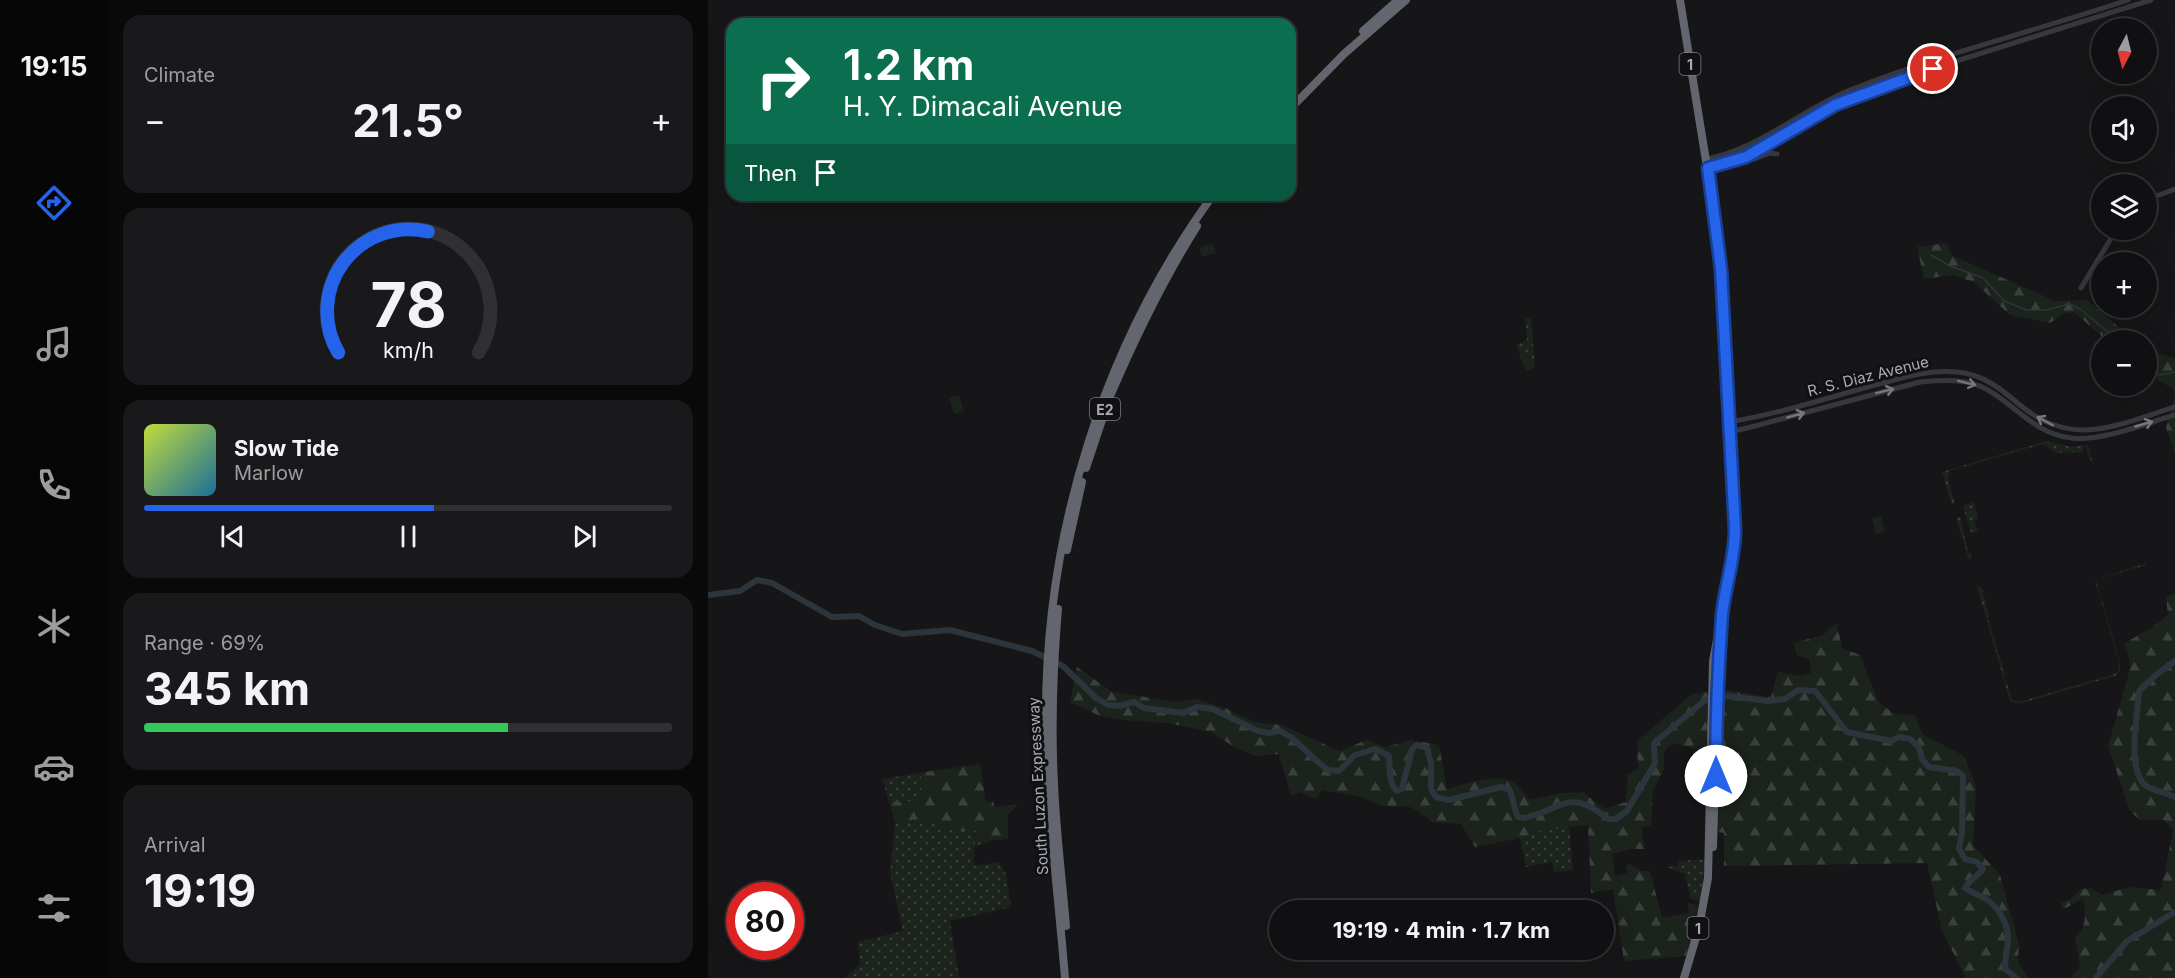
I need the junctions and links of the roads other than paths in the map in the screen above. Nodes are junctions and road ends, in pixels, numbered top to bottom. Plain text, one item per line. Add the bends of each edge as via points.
1 (1398, 0) edge
2 (1406, 0) edge
3 (1680, 0) edge
4 (2128, 0) edge
5 (2151, 0) edge
6 (1908, 73) junction
7 (1296, 96) edge
8 (1296, 103) edge
9 (1769, 134) junction
10 (1749, 142) dead end
11 (1778, 153) dead end
12 (1724, 154) junction
13 (1754, 159) dead end
14 (1707, 164) junction
15 (1726, 164) junction
16 (2175, 189) edge
17 (2157, 196) edge
18 (1209, 201) edge
19 (1214, 201) edge
20 (2110, 240) edge
21 (2081, 288) dead end
22 (1859, 390) junction
23 (1861, 398) junction
24 (2175, 407) edge
25 (2175, 415) edge
26 (2120, 423) junction
27 (1730, 425) junction
28 (2072, 430) junction
29 (2122, 430) junction
30 (2072, 438) junction
31 (1052, 644) junction
32 (1050, 686) junction
33 (1065, 978) edge
34 (1070, 978) edge
35 (1684, 978) edge

1 - 7 highway
2 - 8 highway
3 - 14 highway, 1
4 - 6 street
5 - 6 street
6 - 9 street via 1848,91
6 - 15 street via 1835,105 1746,157
9 - 10 street
9 - 12 street
11 - 13 street
12 - 14 street
12 - 15 street
14 - 15 street
14 - 27 highway, 1 via 1721,269
16 - 17 street
18 - 31 highway, South Luzon Expressway / E2 via 1156,284 1128,340 1089,439 1070,507 1057,577
19 - 31 highway, South Luzon Expressway / E2 via 1162,285 1108,400 1070,532
20 - 21 street
22 - 23 street
22 - 27 street, R. S. Diaz Avenue
28 -> 22 street, R. S. Diaz Avenue via 2046,423 1995,384 1959,372 1927,372
27 -> 23 street, R. S. Diaz Avenue via 1739,430
23 -> 30 street, R. S. Diaz Avenue via 1920,382 1957,380 1988,390 2043,430
24 - 26 street, R. S. Diaz Avenue
29 -> 25 street, R. S. Diaz Avenue
26 - 28 street, R. S. Diaz Avenue
26 - 29 street
27 - 35 highway, 1 via 1735,544 1713,661 1708,878
28 - 30 street
29 - 30 street, R. S. Diaz Avenue via 2085,439
31 - 32 highway, South Luzon Expressway / E2
32 - 33 highway, South Luzon Expressway / E2 via 1048,784
32 - 34 highway, South Luzon Expressway / E2

